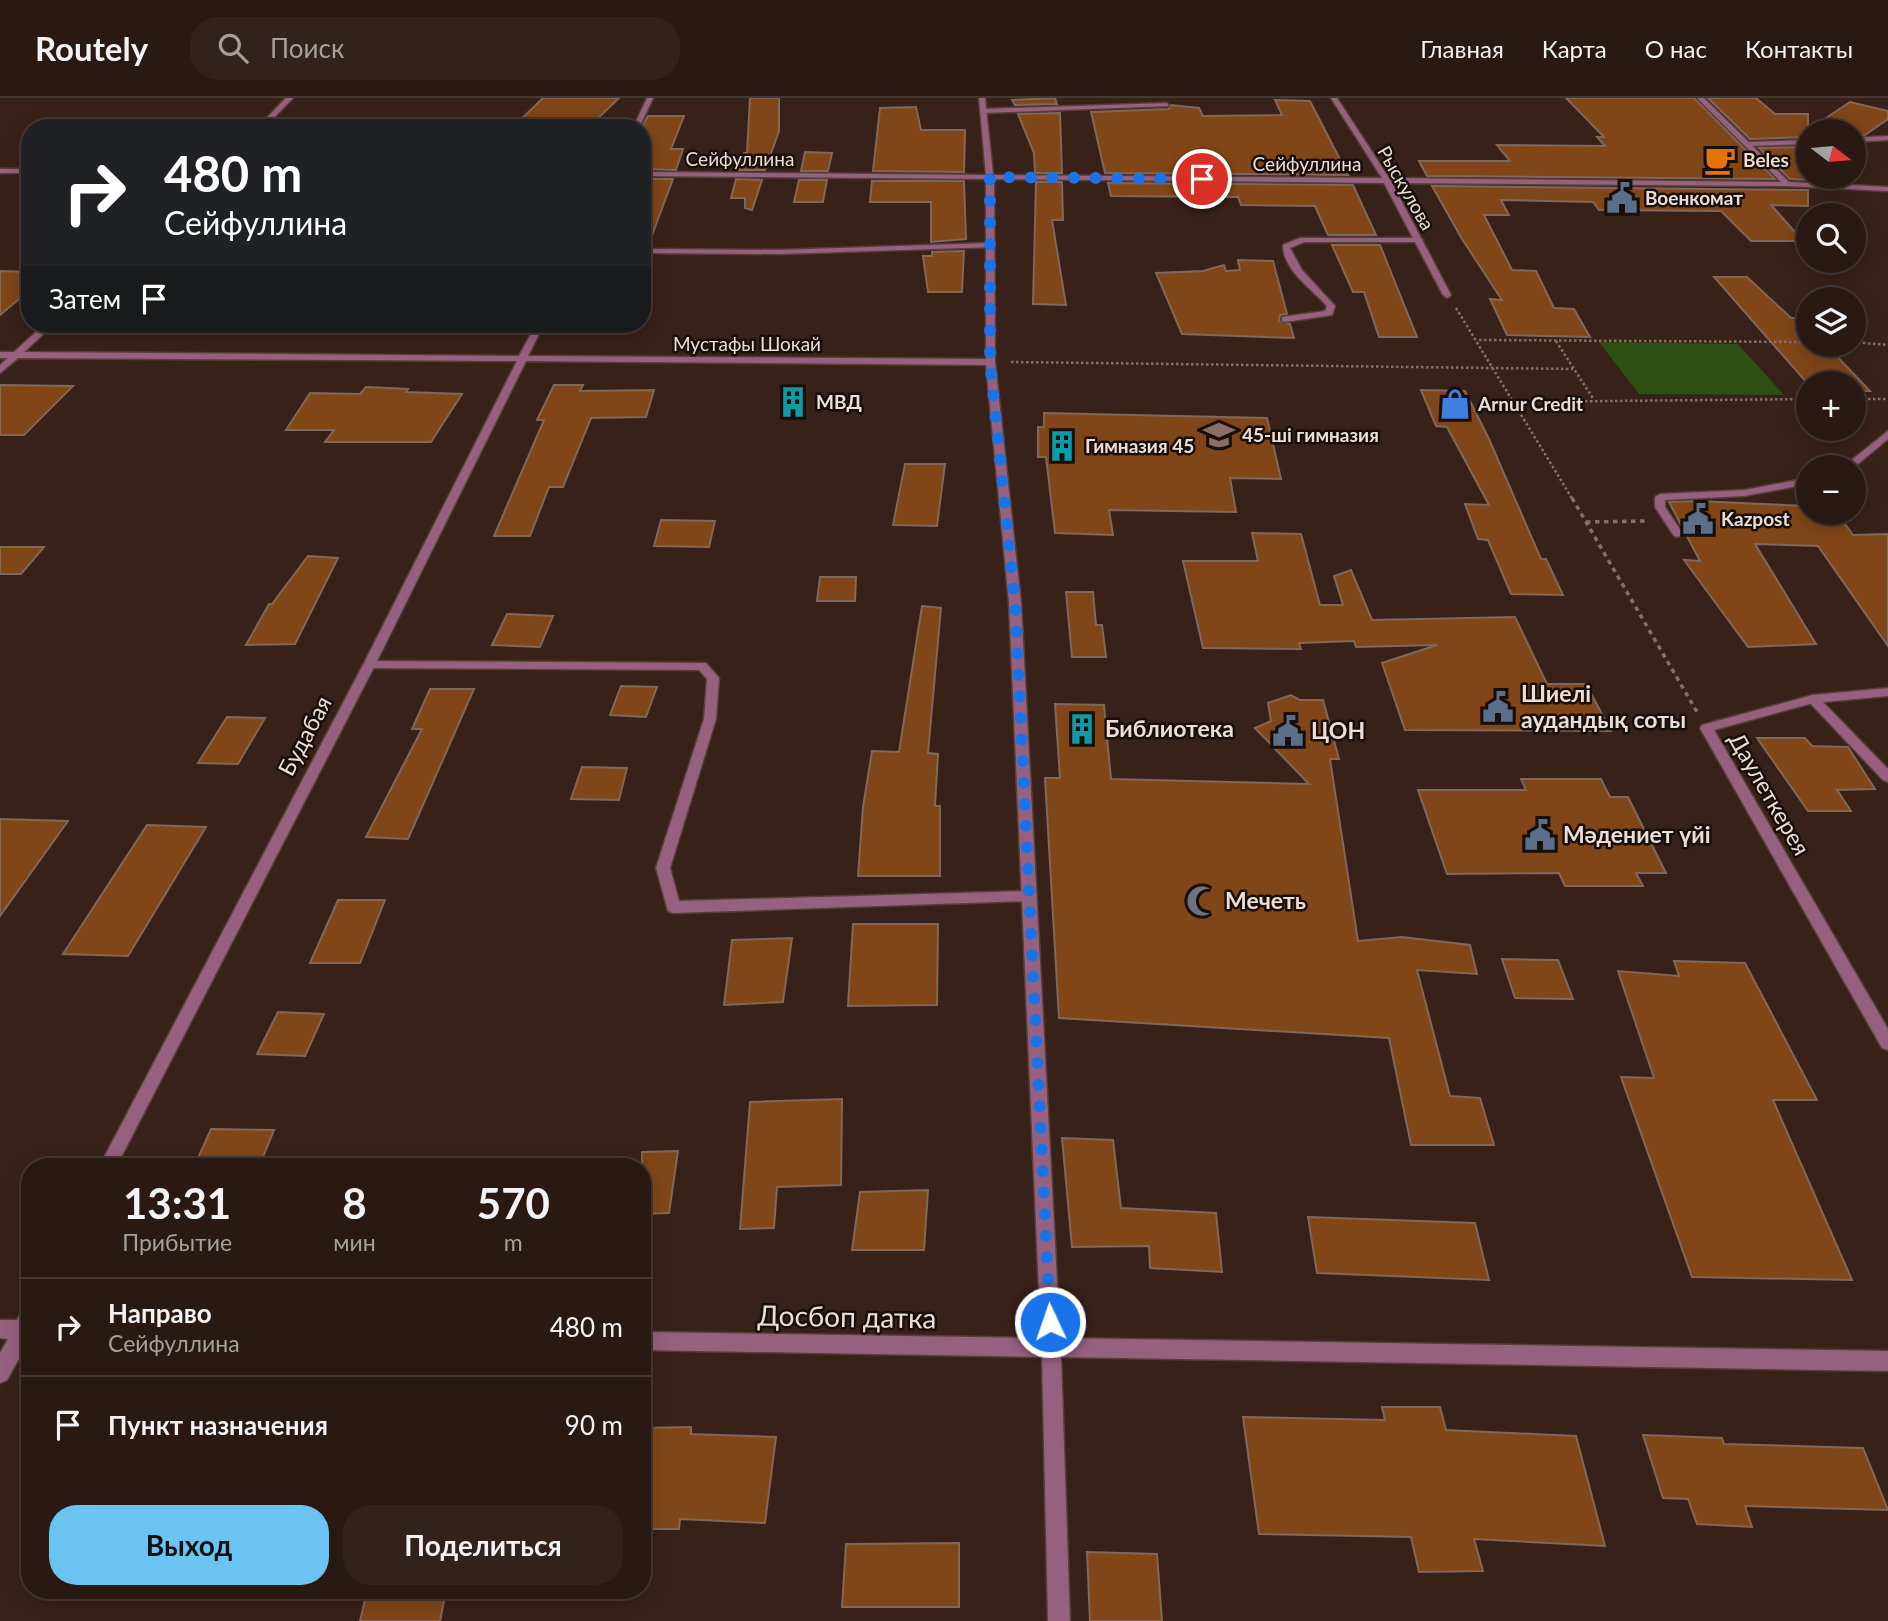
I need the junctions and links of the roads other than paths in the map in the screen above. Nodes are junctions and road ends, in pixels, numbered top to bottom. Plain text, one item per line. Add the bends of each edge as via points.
1 (290, 98) edge
2 (650, 98) edge
3 (1334, 98) edge
4 (1700, 98) edge
5 (983, 104) edge
6 (1167, 105) dead end
7 (269, 119) edge
8 (640, 119) edge
9 (1888, 138) edge
10 (1866, 139) edge
11 (1796, 142) edge
12 (1747, 144) junction
13 (0, 171) edge
14 (21, 171) edge
15 (651, 174) edge
16 (990, 177) junction
17 (1387, 181) junction
18 (1787, 184) junction
19 (1888, 189) edge
20 (1419, 240) junction
21 (990, 245) junction
22 (651, 251) edge
23 (1447, 295) road end
24 (1285, 319) dead end
25 (40, 333) edge
26 (536, 333) edge
27 (0, 355) edge
28 (16, 355) junction
29 (522, 361) junction
30 (990, 362) junction
31 (0, 370) edge
32 (1888, 434) edge
33 (1863, 455) edge
34 (1796, 483) edge
35 (1678, 534) dead end
36 (369, 666) junction
37 (1888, 692) edge
38 (1813, 699) junction
39 (1888, 778) edge
40 (1029, 896) junction
41 (1888, 1043) edge
42 (112, 1158) edge
43 (21, 1326) edge
44 (0, 1329) edge
45 (21, 1336) edge
46 (651, 1341) edge
47 (1051, 1349) junction
48 (1888, 1362) edge
49 (0, 1373) edge
50 (1059, 1621) edge

1 - 7 street
2 - 8 street
3 - 17 street, Рыскулова
4 - 12 street
5 - 6 street
5 - 16 street
9 - 10 street
11 - 12 street
12 - 18 street
13 - 14 street
15 - 16 street, Сейфуллина
16 - 17 street, Сейфуллина
16 - 21 street
17 - 18 street, Сейфуллина
17 - 20 street, Рыскулова
18 - 19 street, Сейфуллина
20 - 23 street, Рыскулова
20 - 24 street via 1303,240 1286,247 1289,259 1331,306 1329,313
21 - 22 street
21 - 30 street
25 - 28 street
26 - 29 street, Будабая
27 - 28 street, Мустафы Шокай
28 - 29 street, Мустафы Шокай
28 - 31 street
29 - 30 street, Мустафы Шокай
29 - 36 street, Будабая
30 - 40 street via 1015,603
32 - 33 street
34 - 35 street via 1744,493 1660,497 1660,507
36 - 40 street via 702,666 713,678 710,719 663,868 673,907
36 - 42 street, Будабая
37 - 38 street, Даулеткерея
38 - 39 street
38 - 41 street, Даулеткерея via 1706,728
40 - 47 street
43 - 44 street
45 - 49 street
46 - 47 street, Досбоп датка
47 - 48 street, Досбоп датка
47 - 50 street

